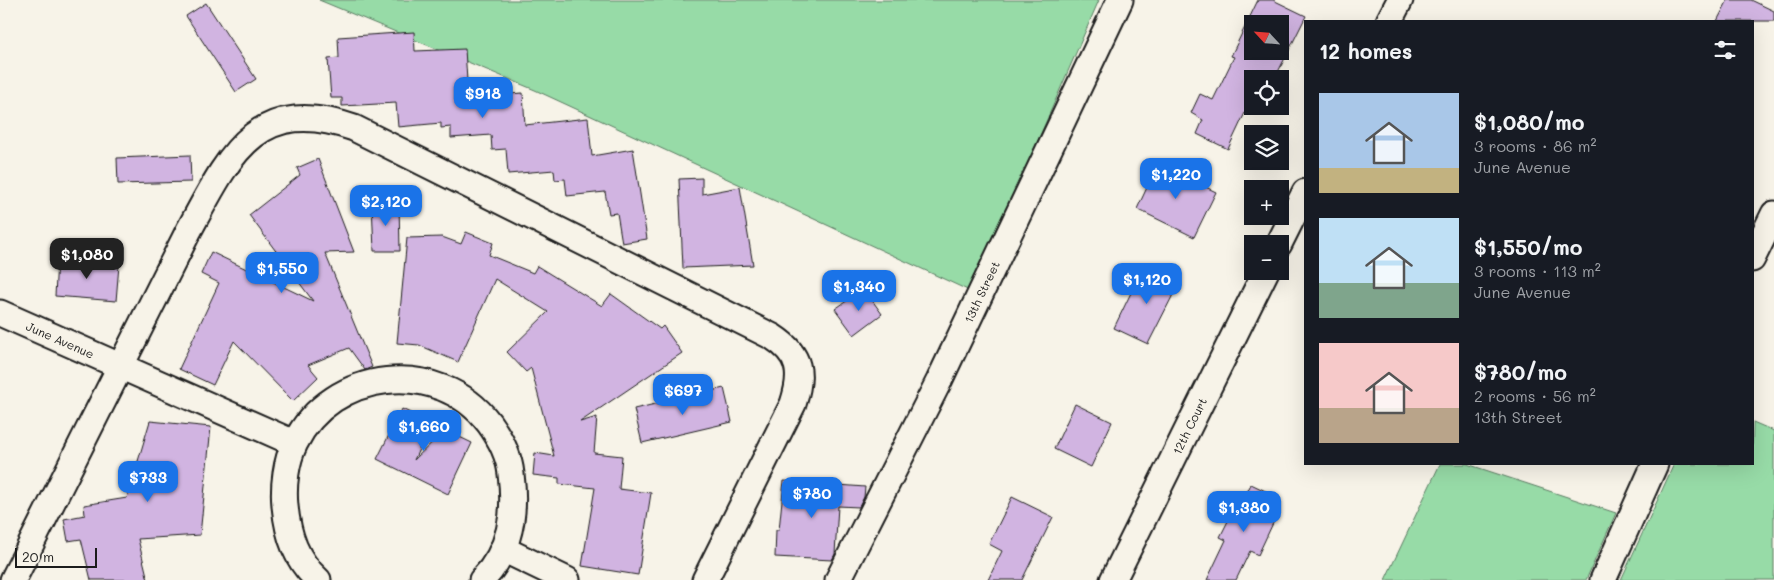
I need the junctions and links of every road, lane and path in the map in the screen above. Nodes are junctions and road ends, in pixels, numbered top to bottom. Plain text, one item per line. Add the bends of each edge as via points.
1 (1120, 0) edge
2 (1400, 0) edge
3 (1390, 20) edge
4 (1304, 194) edge
5 (1774, 214) edge
6 (1284, 235) edge
7 (1754, 255) edge
8 (1262, 280) edge
9 (0, 313) edge
10 (121, 367) junction
11 (294, 443) junction
12 (1656, 465) edge
13 (503, 549) junction
14 (13, 580) edge
15 (318, 580) edge
16 (482, 580) edge
17 (567, 580) edge
18 (705, 580) edge
19 (838, 580) edge
20 (1113, 580) edge
21 (1603, 580) edge

1 - 19 street, 13th Street via 939,381
2 - 3 street
4 - 6 street
5 - 7 street
8 - 20 street, 12th Court
9 - 10 street, June Avenue
10 - 11 street, June Avenue
10 - 14 street
10 - 18 street via 189,230 218,178 240,147 262,129 278,121 295,118 326,119 354,128 773,338 790,351 797,362 799,376 793,404
11 - 13 street via 332,401 370,383 408,380 446,388 479,410 505,450 514,513
11 - 15 street via 286,475 286,520 290,540 298,556
12 - 21 street
13 - 16 street
13 - 17 street

